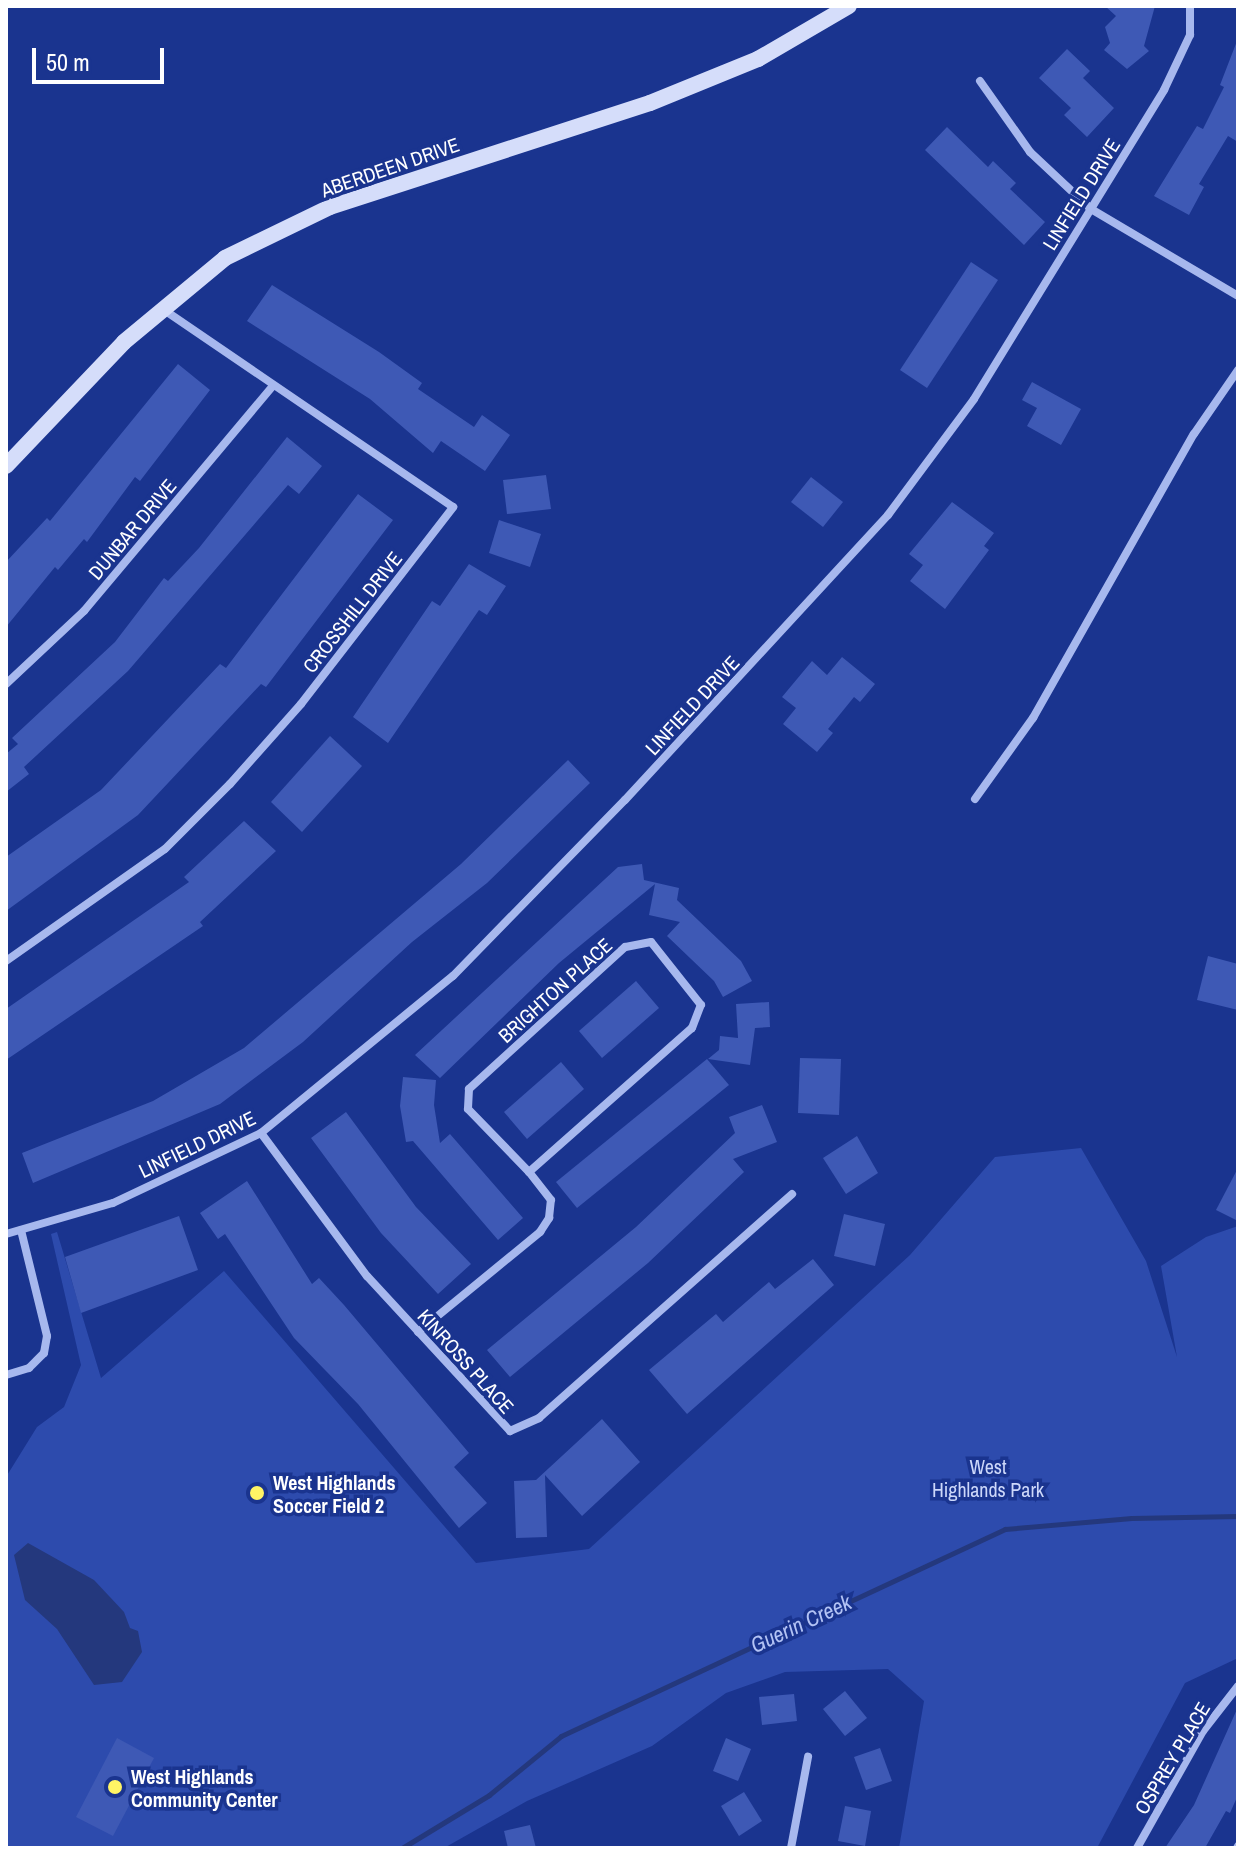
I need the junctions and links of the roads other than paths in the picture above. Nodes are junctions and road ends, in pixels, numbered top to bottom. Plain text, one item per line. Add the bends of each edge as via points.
1 (849, 6) edge
2 (1190, 6) edge
3 (980, 81) dead end
4 (1091, 209) junction
5 (1238, 296) edge
6 (161, 308) junction
7 (1238, 370) edge
8 (273, 386) junction
9 (6, 466) edge
10 (6, 684) edge
11 (975, 799) dead end
12 (6, 961) edge
13 (261, 1133) junction
14 (529, 1172) junction
15 (792, 1194) dead end
16 (21, 1230) junction
17 (6, 1234) edge
18 (418, 1332) junction
19 (6, 1375) edge
20 (1238, 1686) edge
21 (808, 1757) dead end
22 (791, 1848) edge
23 (1137, 1848) edge

1 - 6 street, ABERDEEN DRIVE via 758,59 650,103 330,207 225,258
2 - 4 street, LINFIELD DRIVE via 1190,35 1164,90
3 - 4 street via 1030,152
4 - 5 street
4 - 13 street, LINFIELD DRIVE via 974,399 888,515 625,800 453,976
6 - 8 street, CROSSHILL DRIVE
6 - 9 street, ABERDEEN DRIVE
7 - 11 street via 1194,434 1033,718
8 - 10 street, DUNBAR DRIVE via 84,611
8 - 12 street, CROSSHILL DRIVE via 453,507 301,704 230,784 165,849
13 - 16 street, LINFIELD DRIVE via 113,1203
13 - 18 street, KINROSS PLACE via 367,1276
14 - 14 street, BRIGHTON PLACE via 692,1028 701,1005 651,942 625,947 469,1089 468,1109
14 - 18 street, BRIGHTON PLACE via 551,1200 540,1232
15 - 18 street, KINROSS PLACE via 539,1418 510,1431
16 - 17 street, LINFIELD DRIVE
16 - 19 street via 47,1336 44,1353 29,1368
20 - 23 street, OSPREY PLACE via 1203,1731
21 - 22 street

